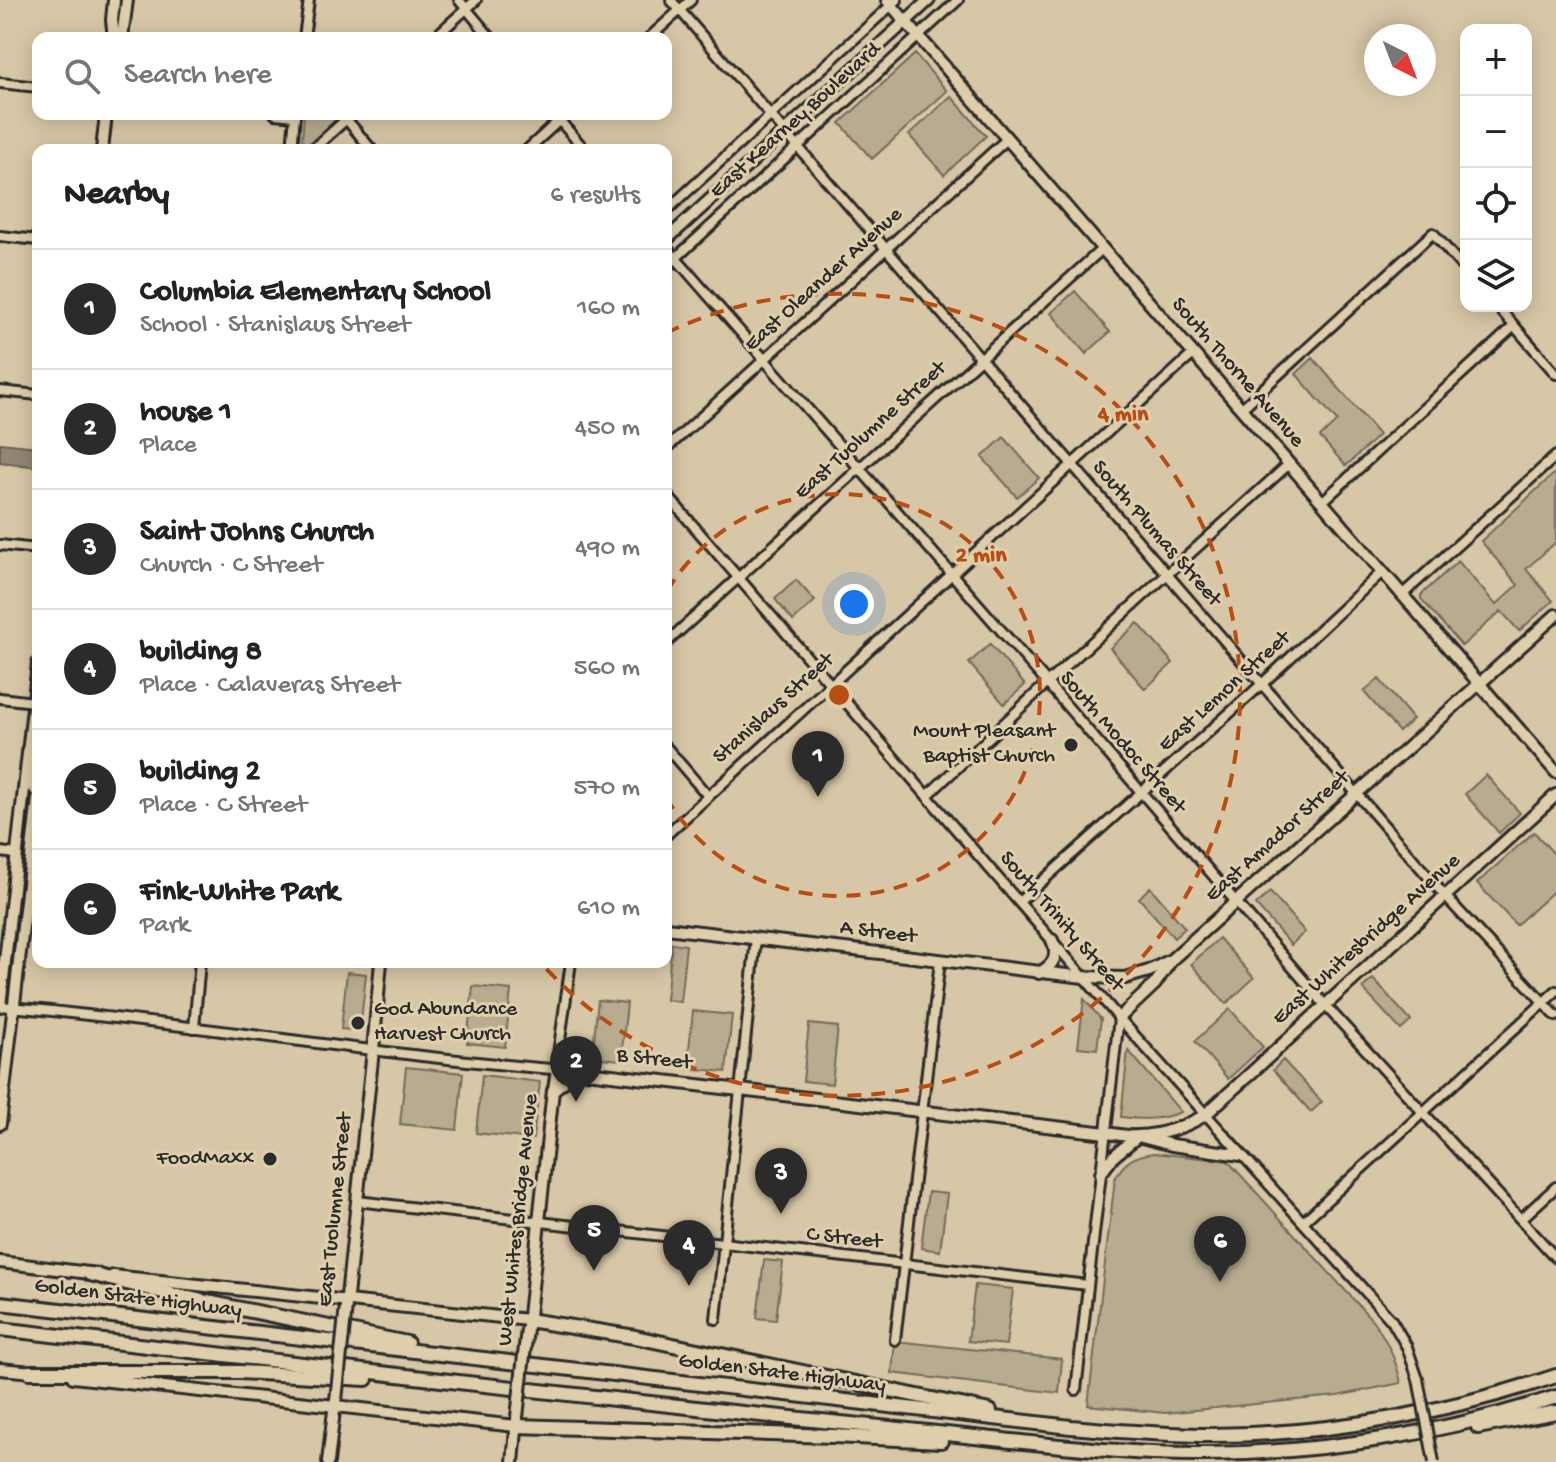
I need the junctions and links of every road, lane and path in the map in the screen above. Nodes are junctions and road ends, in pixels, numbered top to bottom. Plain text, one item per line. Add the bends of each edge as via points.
1 (114, 0) edge
2 (127, 0) edge
3 (309, 0) edge
4 (459, 0) edge
5 (476, 0) edge
6 (671, 0) edge
7 (691, 0) edge
8 (929, 0) edge
9 (958, 0) edge
10 (892, 2) edge
11 (466, 9) junction
12 (680, 10) junction
13 (905, 21) junction
14 (113, 32) edge
15 (123, 32) edge
16 (305, 32) edge
17 (441, 32) edge
18 (486, 32) edge
19 (656, 32) edge
20 (918, 36) junction
21 (0, 83) edge
22 (32, 86) edge
23 (770, 116) junction
24 (105, 120) edge
25 (295, 120) edge
26 (343, 120) edge
27 (350, 120) edge
28 (556, 120) edge
29 (563, 120) edge
30 (784, 133) junction
31 (1007, 139) junction
32 (103, 144) edge
33 (293, 144) edge
34 (318, 144) edge
35 (368, 144) edge
36 (533, 144) edge
37 (581, 144) edge
38 (797, 148) junction
39 (672, 206) edge
40 (672, 235) edge
41 (0, 236) edge
42 (32, 239) edge
43 (1102, 249) junction
44 (885, 250) junction
45 (672, 254) edge
46 (676, 258) junction
47 (672, 262) edge
48 (1460, 264) edge
49 (1502, 312) edge
50 (1514, 326) junction
51 (1193, 354) junction
52 (764, 359) junction
53 (980, 359) junction
54 (1556, 374) edge
55 (0, 391) edge
56 (32, 394) edge
57 (1241, 409) junction
58 (672, 443) edge
59 (1556, 456) edge
60 (1072, 464) junction
61 (1289, 464) junction
62 (859, 468) junction
63 (672, 501) edge
64 (1322, 502) junction
65 (0, 545) edge
66 (32, 548) edge
67 (1382, 572) junction
68 (952, 574) junction
69 (1167, 574) junction
70 (739, 577) junction
71 (1402, 595) junction
72 (1556, 615) edge
73 (672, 638) edge
74 (1047, 683) junction
75 (831, 684) junction
76 (1262, 684) junction
77 (1480, 684) junction
78 (0, 698) edge
79 (32, 702) edge
80 (32, 722) edge
81 (30, 741) junction
82 (672, 754) edge
83 (1556, 772) edge
84 (32, 784) edge
85 (1142, 792) junction
86 (1356, 793) junction
87 (1556, 795) edge
88 (708, 796) junction
89 (927, 796) junction
90 (672, 829) edge
91 (0, 852) edge
92 (17, 854) junction
93 (32, 872) edge
94 (1445, 896) junction
95 (1236, 901) junction
96 (1019, 902) junction
97 (672, 929) edge
98 (756, 938) junction
99 (1052, 940) junction
100 (1171, 960) junction
101 (940, 961) junction
102 (199, 968) edge
103 (380, 968) edge
104 (570, 968) edge
105 (1039, 973) junction
106 (1084, 977) junction
107 (1556, 991) edge
108 (1543, 1002) junction
109 (1325, 1005) junction
110 (0, 1006) edge
111 (15, 1007) junction
112 (1556, 1016) edge
113 (1119, 1018) junction
114 (194, 1028) junction
115 (373, 1050) junction
116 (556, 1070) junction
117 (578, 1071) junction
118 (740, 1089) junction
119 (553, 1090) junction
120 (1423, 1112) junction
121 (922, 1113) junction
122 (1205, 1115) junction
123 (0, 1124) edge
124 (1106, 1133) junction
125 (1138, 1136) junction
126 (1241, 1155) junction
127 (1101, 1173) junction
128 (1556, 1187) edge
129 (357, 1201) junction
130 (1521, 1219) junction
131 (1303, 1222) junction
132 (540, 1223) junction
133 (724, 1244) junction
134 (1556, 1258) edge
135 (0, 1262) edge
136 (904, 1264) junction
137 (90, 1274) junction
138 (1088, 1285) junction
139 (0, 1303) edge
140 (347, 1303) junction
141 (716, 1319) dead end
142 (528, 1324) junction
143 (0, 1329) edge
144 (895, 1340) dead end
145 (489, 1359) junction
146 (0, 1369) edge
147 (29, 1372) junction
148 (1556, 1376) edge
149 (493, 1387) junction
150 (1076, 1390) dead end
151 (1556, 1397) edge
152 (335, 1403) junction
153 (1556, 1412) edge
154 (517, 1421) junction
155 (1071, 1427) junction
156 (1372, 1441) junction
157 (1066, 1446) junction
158 (328, 1462) edge
159 (513, 1462) edge
160 (1434, 1462) edge

1 - 14 main road
2 - 15 main road
3 - 16 street
4 - 11 street
5 - 11 street
6 - 12 street, South Plumas Street
7 - 12 street
8 - 13 main road, East Kearney Boulevard
9 - 20 street, East Kearney Boulevard
10 - 13 main road, South Thorne Avenue
10 - 23 street, East Kearney Boulevard
11 - 17 street
11 - 18 street
12 - 19 street
12 - 23 street, South Plumas Street
13 - 20 main road, South Thorne Avenue
13 - 30 main road, East Kearney Boulevard
20 - 31 main road, South Thorne Avenue
20 - 38 street, East Kearney Boulevard
21 - 22 street
23 - 30 street, South Plumas Street
23 - 39 street, East Kearney Boulevard
24 - 32 main road
25 - 33 street
26 - 34 street
27 - 35 street
28 - 36 street
29 - 37 street
30 - 38 street, South Plumas Street
30 - 40 main road, East Kearney Boulevard
31 - 43 main road, South Thorne Avenue
31 - 44 street, East Oleander Avenue
38 - 44 street, South Plumas Street
38 - 46 street, East Kearney Boulevard
41 - 42 street
43 - 51 main road, South Thorne Avenue
43 - 53 street, East Tuolumne Street
44 - 52 street, East Oleander Avenue
44 - 53 street, South Plumas Street
45 - 46 street, South Modoc Street
46 - 47 street, East Kearney Boulevard
46 - 52 street, South Modoc Street
48 - 57 street via 1433,233
49 - 50 street
50 - 54 street
50 - 64 street
51 - 57 main road, South Thorne Avenue
51 - 60 street, Stanislaus Street
52 - 58 street, East Oleander Avenue
52 - 62 street, South Modoc Street
53 - 60 street, South Plumas Street
53 - 62 street, East Tuolumne Street
55 - 56 street
57 - 61 main road, South Thorne Avenue
59 - 71 street
60 - 68 street, Stanislaus Street
60 - 69 street, South Plumas Street
61 - 64 main road, South Thorne Avenue
61 - 69 street
62 - 68 street, South Modoc Street
62 - 70 street, East Tuolumne Street
63 - 70 street, South Trinity Street
64 - 67 main road, South Thorne Avenue
65 - 66 street
67 - 71 main road, South Thorne Avenue
67 - 76 street, East Lemon Street
68 - 74 street, South Modoc Street
68 - 75 street, Stanislaus Street
69 - 74 street
69 - 76 street, South Plumas Street
70 - 73 street, East Tuolumne Street
70 - 75 street, South Trinity Street
71 - 77 main road, South Thorne Avenue
72 - 77 main road, East Amador Street
74 - 85 street, South Modoc Street
74 - 89 street
75 - 88 street, Stanislaus Street
75 - 89 street, South Trinity Street
76 - 85 street, East Lemon Street
76 - 86 street, South Plumas Street
77 - 83 main road, South Thorne Avenue
77 - 86 main road, East Amador Street
78 - 79 street
80 - 81 main road
81 - 84 main road
81 - 92 main road
82 - 88 street
85 - 95 street, South Modoc Street
85 - 96 street, East Lemon Street
86 - 94 street, South Plumas Street
86 - 95 main road, East Amador Street
87 - 94 main road, East Whitesbridge Avenue
88 - 90 street, Stanislaus Street
89 - 96 street, South Trinity Street
91 - 92 street
92 - 110 main road
93 - 111 main road
94 - 108 street, South Plumas Street
94 - 109 main road, East Whitesbridge Avenue
95 - 100 main road, East Amador Street
95 - 109 street, South Modoc Street
96 - 99 street, South Trinity Street
97 - 98 main road, A Street
98 - 101 main road, A Street
98 - 118 street
99 - 105 main road via 1054,961
99 - 106 street, South Trinity Street
100 - 106 main road, East Amador Street via 1125,978
100 - 113 main road via 1155,984
101 - 105 main road, A Street
101 - 121 street
102 - 114 street
103 - 115 main road, East Tuolumne Street
104 - 116 street
105 - 106 main road, A Street
106 - 113 street, South Trinity Street
107 - 108 street
108 - 112 street, South Plumas Street
108 - 120 street
109 - 120 street, South Modoc Street
109 - 122 main road, East Whitesbridge Avenue
110 - 111 street, B Street
111 - 114 street, B Street
111 - 123 main road
113 - 122 street, South Trinity Street
113 - 124 street
114 - 115 street, B Street
115 - 116 street, B Street
115 - 129 main road, East Tuolumne Street
116 - 117 street, B Street
116 - 119 street, West Whites Bridge Avenue
117 - 118 main road, B Street
117 - 119 main road
118 - 121 main road, B Street
118 - 133 street
119 - 132 main road, West Whites Bridge Avenue
120 - 130 street, South Modoc Street
120 - 131 street
121 - 124 main road, B Street
121 - 136 street
122 - 125 main road, B Street via 1181,1127
122 - 126 street, South Trinity Street
124 - 125 main road, B Street
124 - 127 street
125 - 126 main road
125 - 127 main road
126 - 131 street, South Trinity Street
127 - 138 street
128 - 130 street
129 - 132 street, C Street
129 - 140 main road, East Tuolumne Street
130 - 134 street, South Modoc Street
131 - 160 street, South Trinity Street, bridge via 1392,1321 1407,1347
132 - 133 street, C Street
132 - 142 main road, West Whites Bridge Avenue
133 - 136 street, C Street
133 - 141 street
135 - 137 main road
136 - 138 street, C Street
136 - 144 street
137 - 140 main road
137 - 145 highway
138 - 150 street
139 - 145 highway, Golden State Highway
140 - 142 main road
140 - 152 main road, East Tuolumne Street, bridge
142 - 154 main road, West Whites Bridge Avenue, bridge
142 - 155 highway via 649,1340
143 - 149 highway, Golden State Highway
145 - 155 highway, Golden State Highway
146 - 147 main road
147 - 149 highway via 240,1372
147 - 152 main road
148 - 155 highway, Golden State Highway via 1483,1398 1352,1425 1201,1435
149 - 157 highway, Golden State Highway
151 - 156 highway, Golden State Highway
152 - 154 main road
152 - 158 main road, East Tuolumne Street
153 - 156 highway
154 - 157 highway
154 - 159 main road
156 - 157 highway, Golden State Highway via 1208,1454

